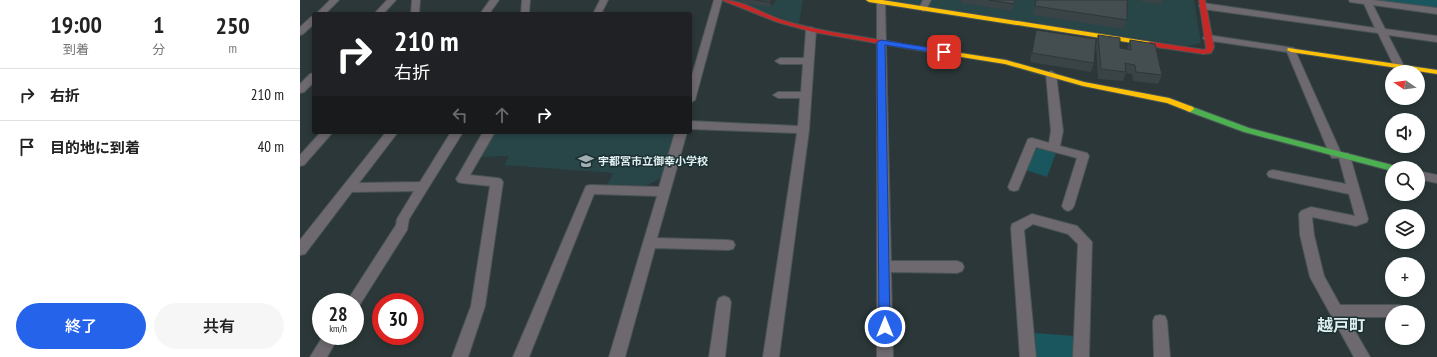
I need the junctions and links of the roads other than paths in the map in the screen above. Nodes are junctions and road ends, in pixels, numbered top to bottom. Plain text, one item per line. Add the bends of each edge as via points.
1 (335, 0) edge
2 (392, 0) edge
3 (416, 0) edge
4 (495, 0) edge
5 (526, 0) edge
6 (604, 0) edge
7 (718, 0) edge
8 (725, 0) edge
9 (869, 0) edge
10 (1353, 0) edge
11 (881, 2) junction
12 (1367, 2) junction
13 (1203, 3) edge
14 (925, 4) edge
15 (1437, 11) edge
16 (322, 12) edge
17 (380, 12) edge
18 (415, 12) edge
19 (486, 12) edge
20 (525, 12) edge
21 (598, 12) edge
22 (312, 21) edge
23 (811, 30) junction
24 (1382, 31) junction
25 (300, 32) edge
26 (1208, 38) junction
27 (1437, 39) edge
28 (881, 42) junction
29 (1290, 50) junction
30 (780, 61) dead end
31 (809, 61) junction
32 (1392, 65) edge
33 (1399, 65) edge
34 (1425, 70) edge
35 (1437, 72) edge
36 (1051, 74) junction
37 (312, 78) edge
38 (300, 90) edge
39 (692, 93) edge
40 (778, 95) dead end
41 (806, 95) junction
42 (692, 125) edge
43 (803, 130) junction
44 (325, 134) edge
45 (390, 134) edge
46 (456, 134) edge
47 (489, 134) edge
48 (680, 134) edge
49 (1054, 148) junction
50 (1340, 155) junction
51 (300, 162) edge
52 (1385, 166) edge
53 (1273, 174) dead end
54 (1425, 176) edge
55 (1437, 179) edge
56 (424, 186) junction
57 (1014, 187) dead end
58 (348, 188) junction
59 (1354, 190) junction
60 (664, 192) junction
61 (1068, 206) dead end
62 (649, 243) junction
63 (728, 245) dead end
64 (300, 250) edge
65 (884, 266) junction
66 (957, 267) dead end
67 (360, 293) edge
68 (724, 302) dead end
69 (1336, 311) junction
70 (1385, 311) edge
71 (1160, 321) dead end
72 (326, 345) edge
73 (318, 357) edge
74 (460, 357) edge
75 (521, 357) edge
76 (617, 357) edge
77 (717, 357) edge
78 (771, 357) edge
79 (885, 357) edge
80 (1028, 357) edge
81 (1081, 357) edge
82 (1162, 357) edge
83 (1362, 357) edge

1 - 16 street
2 - 17 street
3 - 18 street
4 - 19 street
5 - 20 street
6 - 21 street
7 - 39 street
8 - 23 street
9 - 11 street
10 - 12 street
11 - 14 street
11 - 28 street
12 - 15 street
12 - 24 street
13 - 24 street
13 - 26 street
14 - 26 street via 1200,52 1210,49
22 - 25 street
23 - 28 street
23 - 31 street
24 - 27 street
24 - 33 street
26 - 29 street
28 - 36 street via 1006,62
28 - 65 street
29 - 32 street
29 - 50 street
30 - 31 street
31 - 41 street
34 - 35 street
36 - 49 street via 1057,131
36 - 50 street via 1083,84 1169,101 1247,130
37 - 38 street
40 - 41 street
41 - 43 street
42 - 43 street
43 - 78 street
44 - 51 street
45 - 58 street
46 - 56 street
47 - 74 street via 462,179 497,182 478,306
48 - 60 street
49 - 57 street via 1032,142
49 - 61 street via 1083,156
50 - 52 street
50 - 59 street
53 - 59 street
54 - 55 street
56 - 58 street
56 - 67 street
58 - 64 street
59 - 69 street via 1362,219 1356,221 1311,212 1305,214 1317,277
60 - 62 street
60 - 75 street via 590,190
62 - 63 street
62 - 76 street
65 - 66 street
65 - 79 street
68 - 77 street
69 - 70 street
69 - 83 street
71 - 82 street
72 - 73 street
80 - 81 street via 1017,228 1032,219 1072,230 1085,242

